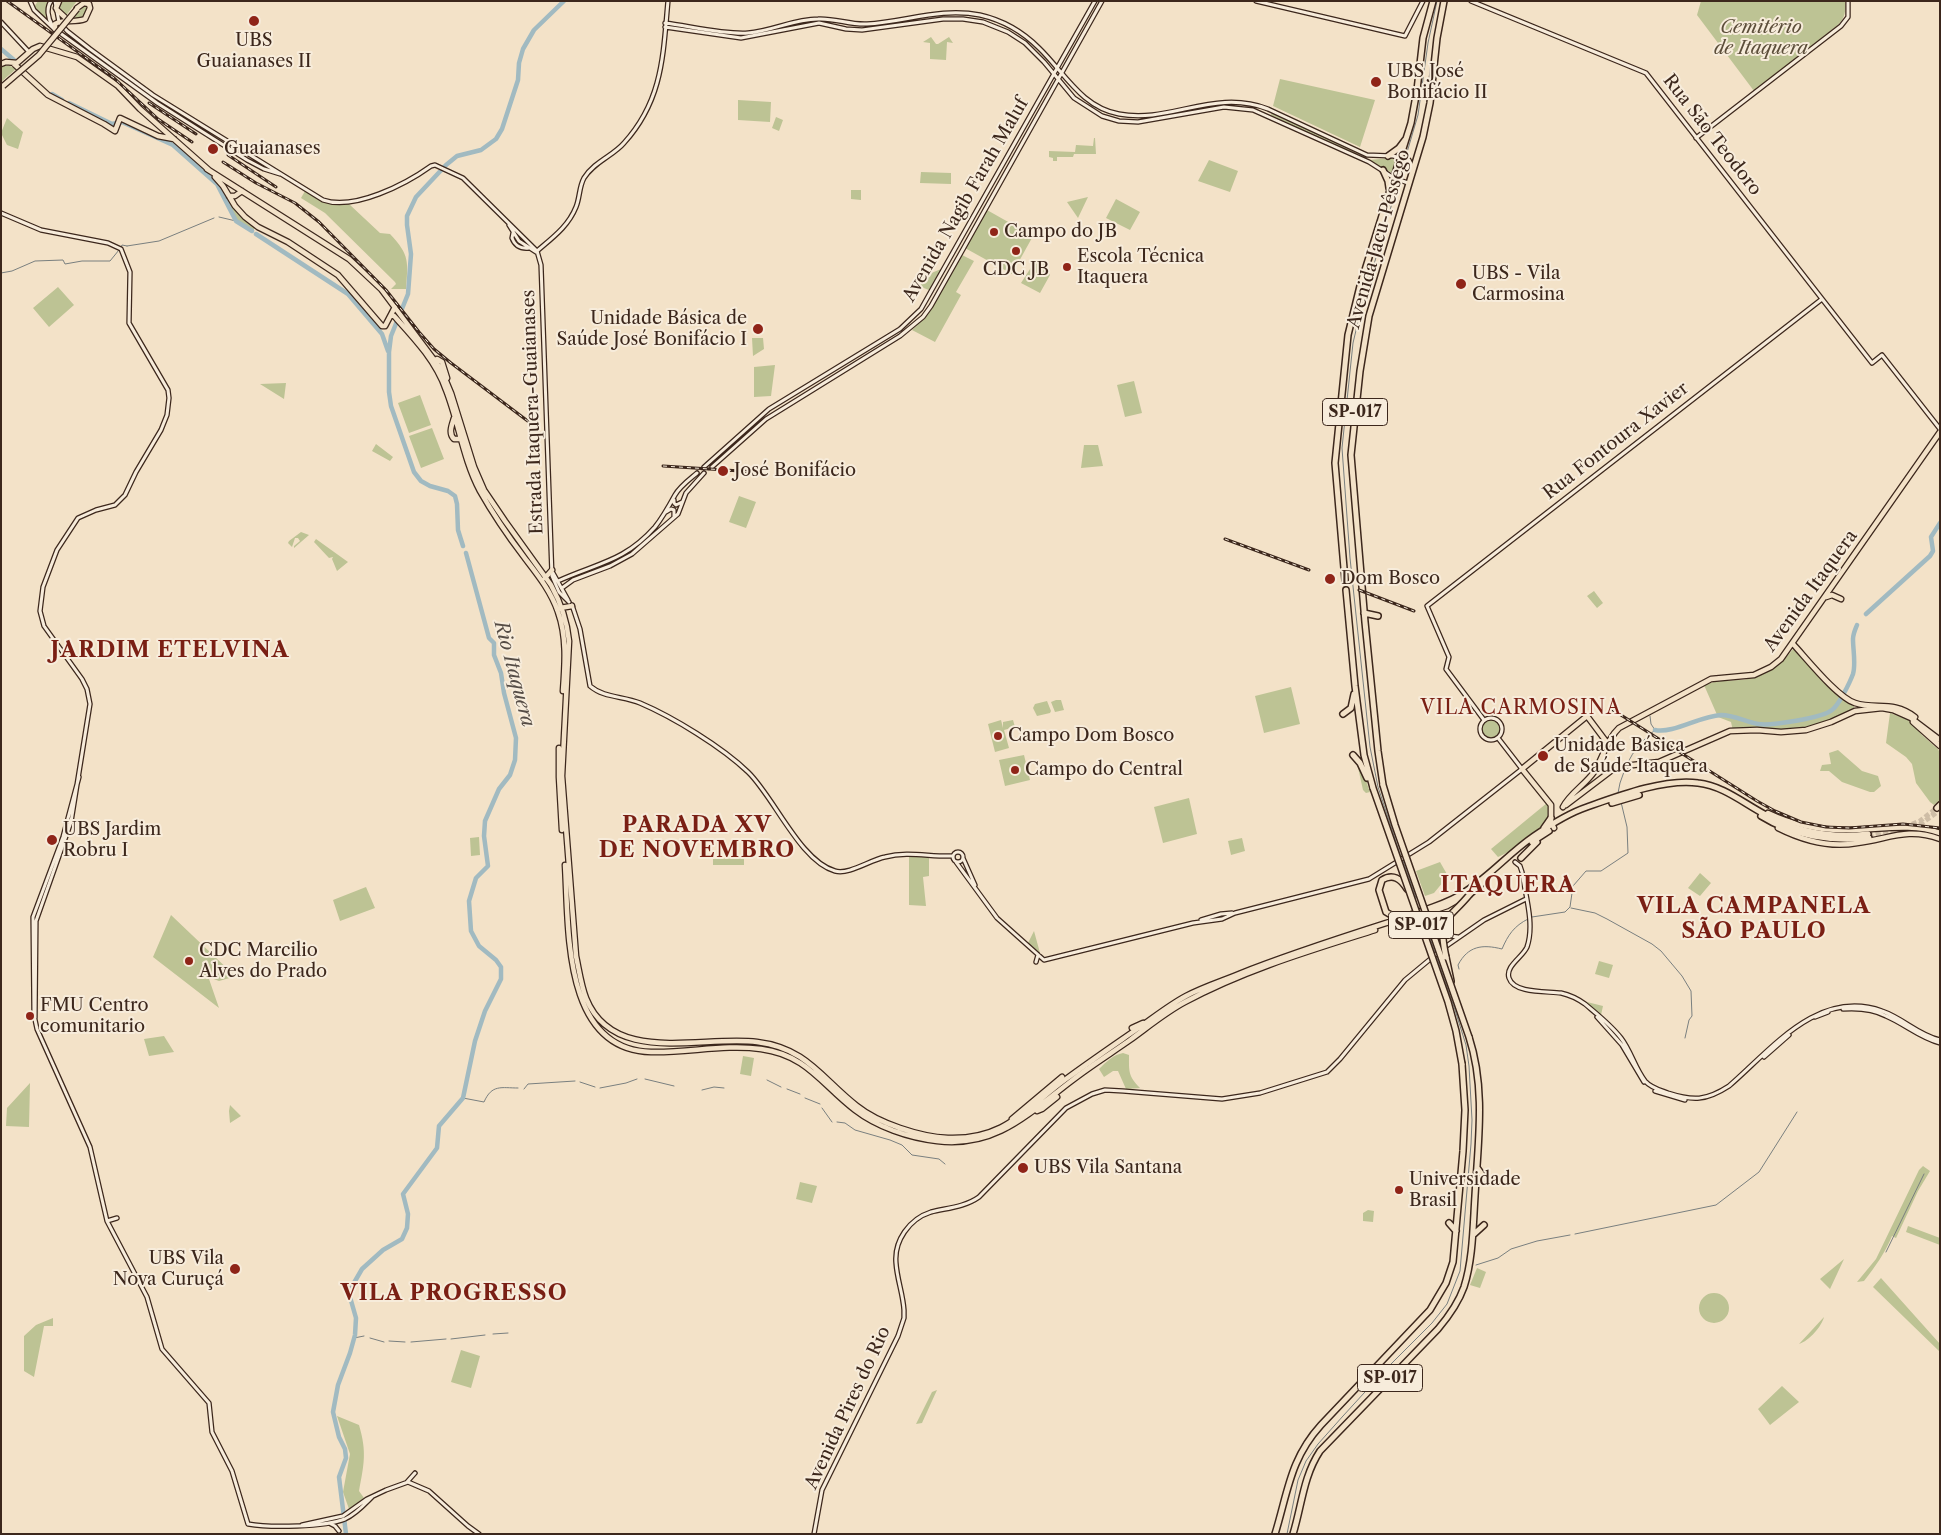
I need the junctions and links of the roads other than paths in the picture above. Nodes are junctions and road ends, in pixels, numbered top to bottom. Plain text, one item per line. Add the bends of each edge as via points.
1 (30, 1) edge
2 (51, 1) edge
3 (55, 1) edge
4 (59, 1) edge
5 (667, 1) edge
6 (1102, 1) edge
7 (1256, 1) edge
8 (1423, 1) edge
9 (1433, 1) edge
10 (1444, 1) edge
11 (1472, 1) edge
12 (1848, 1) edge
13 (1094, 2) edge
14 (78, 5) edge
15 (56, 9) junction
16 (954, 12) junction
17 (954, 19) junction
18 (70, 21) junction
19 (1, 22) edge
20 (59, 22) junction
21 (847, 23) junction
22 (1004, 23) junction
23 (665, 25) junction
24 (54, 28) junction
25 (843, 28) junction
26 (1005, 30) junction
27 (29, 52) junction
28 (20, 61) junction
29 (13, 63) junction
30 (1, 64) edge
31 (17, 67) junction
32 (1058, 69) junction
33 (1054, 74) junction
34 (1061, 74) junction
35 (1058, 79) junction
36 (2, 85) edge
37 (1078, 93) junction
38 (1082, 96) junction
39 (1074, 98) junction
40 (1079, 102) junction
41 (1030, 117) junction
42 (1034, 123) junction
43 (1407, 138) junction
44 (1696, 138) junction
45 (174, 139) junction
46 (1017, 142) junction
47 (1017, 152) junction
48 (252, 156) junction
49 (1388, 156) junction
50 (1403, 157) junction
51 (246, 159) junction
52 (208, 169) junction
53 (1413, 169) junction
54 (1383, 170) junction
55 (284, 175) junction
56 (1396, 179) junction
57 (1406, 182) junction
58 (231, 184) junction
59 (225, 190) junction
60 (239, 191) junction
61 (1389, 194) junction
62 (229, 196) junction
63 (1, 213) edge
64 (506, 220) junction
65 (513, 233) junction
66 (521, 235) junction
67 (526, 239) junction
68 (525, 244) junction
69 (959, 244) junction
70 (530, 247) junction
71 (520, 248) junction
72 (963, 249) junction
73 (955, 250) junction
74 (537, 252) junction
75 (1822, 299) junction
76 (395, 307) junction
77 (393, 315) junction
78 (882, 339) junction
79 (882, 347) junction
80 (433, 361) junction
81 (1940, 431) edge
82 (462, 439) junction
83 (704, 467) tunnel mouth
84 (712, 467) tunnel mouth
85 (697, 473) tunnel mouth
86 (704, 473) tunnel mouth
87 (674, 498) junction
88 (683, 502) junction
89 (666, 512) junction
90 (672, 519) junction
91 (552, 570) junction
92 (544, 577) junction
93 (567, 577) junction
94 (1345, 580) dead end
95 (570, 582) junction
96 (553, 584) junction
97 (562, 588) junction
98 (557, 589) junction
99 (1346, 590) dead end
100 (1826, 596) junction
101 (1841, 599) dead end
102 (571, 604) junction
103 (556, 608) junction
104 (562, 608) junction
105 (1364, 613) junction
106 (1378, 616) dead end
107 (1793, 644) junction
108 (1355, 686) junction
109 (1853, 702) junction
110 (1861, 707) junction
111 (1855, 711) junction
112 (1344, 714) dead end
113 (1911, 716) junction
114 (1484, 720) junction
115 (1498, 738) junction
116 (1604, 739) junction
117 (1611, 739) junction
118 (1940, 739) edge
119 (1608, 744) junction
120 (1940, 746) edge
121 (1353, 755) dead end
122 (1522, 769) junction
123 (1372, 786) junction
124 (1620, 799) junction
125 (1550, 805) junction
126 (1563, 807) junction
127 (1551, 818) junction
128 (1553, 826) junction
129 (1883, 828) junction
130 (1543, 832) junction
131 (1940, 833) edge
132 (1867, 836) junction
133 (1884, 837) junction
134 (1940, 840) edge
135 (963, 858) junction
136 (1521, 858) dead end
137 (954, 859) junction
138 (1515, 862) dead end
139 (1478, 885) junction
140 (976, 888) junction
141 (1409, 891) junction
142 (1470, 894) junction
143 (1526, 899) junction
144 (1405, 917) junction
145 (1448, 929) dead end
146 (1461, 937) junction
147 (1320, 946) junction
148 (1038, 955) junction
149 (1036, 962) dead end
150 (1451, 984) junction
151 (1149, 1021) junction
152 (1132, 1028) dead end
153 (1940, 1042) edge
154 (1062, 1077) dead end
155 (1036, 1099) junction
156 (1035, 1108) junction
157 (1008, 1124) junction
158 (1477, 1168) junction
159 (1485, 1179) dead end
160 (117, 1218) dead end
161 (107, 1221) junction
162 (1449, 1223) dead end
163 (1484, 1225) dead end
164 (1456, 1231) junction
165 (1473, 1235) junction
166 (415, 1473) dead end
167 (405, 1483) junction
168 (340, 1519) junction
169 (329, 1523) junction
170 (301, 1525) junction
171 (339, 1531) dead end
172 (479, 1534) edge
173 (814, 1534) edge
174 (1276, 1534) edge
175 (1293, 1534) edge

1 - 24 main road via 32,8
2 - 24 main road via 49,17
3 - 15 main road
4 - 15 main road
5 - 23 main road
6 - 34 main road, Avenida Nagib Farah Maluf
7 - 8 main road via 1405,36
9 - 43 highway, Avenida Jacu-Pêssego / SP-017 via 1423,38 1415,105
10 - 53 highway, Avenida Jacu-Pêssego / SP-017 via 1428,112
11 - 44 main road, Rua São Teodoro via 1643,71
12 - 44 main road via 1848,17 1841,26
13 - 32 main road, Avenida Nagib Farah Maluf
14 - 18 main road via 89,4 85,19
14 - 36 main road, bridge via 39,55
15 - 18 main road
15 - 20 main road
16 - 17 main road
16 - 21 main road via 870,24
16 - 22 main road
17 - 25 main road via 868,30
17 - 26 main road via 983,22
18 - 20 main road
19 - 27 main road
20 - 24 main road
20 - 48 main road via 71,35 153,95
21 - 23 main road via 812,19 742,33
21 - 25 main road
22 - 26 main road
22 - 32 main road via 1029,39
23 - 25 main road via 741,38 812,23
23 - 74 main road via 661,69 649,107 624,144 588,173 569,220
24 - 51 main road via 157,103
26 - 33 main road via 1025,43
27 - 28 main road
27 - 45 main road via 40,46 77,57 118,86
28 - 29 main road
28 - 31 main road
29 - 30 main road
29 - 31 main road
31 - 45 main road via 48,95 115,131 119,121
32 - 33 main road, Avenida Nagib Farah Maluf
32 - 34 main road
33 - 35 main road
33 - 41 main road, Avenida Nagib Farah Maluf
34 - 35 main road, Avenida Nagib Farah Maluf
34 - 37 main road
35 - 39 main road
35 - 42 main road, Avenida Nagib Farah Maluf
37 - 38 main road
37 - 39 main road
38 - 40 main road
38 - 49 main road via 1106,111 1131,116 1220,102 1252,103 1367,156
39 - 40 main road
40 - 54 main road via 1102,116 1133,122 1224,107 1253,110
41 - 42 main road
41 - 46 main road, Avenida Nagib Farah Maluf
42 - 47 main road, Avenida Nagib Farah Maluf
43 - 49 highway
43 - 50 highway, Avenida Jacu-Pêssego / SP-017
44 - 75 main road, Rua São Teodoro
45 - 52 main road
46 - 47 main road
46 - 69 main road, Avenida Nagib Farah Maluf
47 - 72 main road, Avenida Nagib Farah Maluf
48 - 51 main road
48 - 55 main road
49 - 50 main road
50 - 53 main road via 1409,160
50 - 56 highway, Avenida Jacu-Pêssego / SP-017
51 - 55 main road
52 - 58 main road
52 - 59 main road
53 - 57 highway, Avenida Jacu-Pêssego / SP-017
54 - 56 main road
54 - 61 highway
55 - 64 main road via 326,201 348,202 394,187 435,165 463,178
56 - 57 main road
56 - 61 highway, Avenida Jacu-Pêssego / SP-017
57 - 105 highway, Avenida Jacu-Pêssego / SP-017 via 1372,302 1357,391 1350,465
58 - 59 main road
58 - 60 main road
59 - 62 main road
60 - 62 main road
60 - 76 main road via 349,259
61 - 94 highway, Avenida Jacu-Pêssego / SP-017 via 1348,335 1335,463
62 - 77 main road via 251,222 288,242 338,276 382,326 387,326
63 - 161 main road via 41,230 119,248 130,272 129,323 168,390 169,398 162,430 125,495 115,505 78,518 55,553 43,587 40,611 44,626 82,679 90,704 79,776 63,838 33,918 34,1010 37,1030 90,1147
64 - 65 main road
64 - 66 main road
65 - 66 main road
65 - 68 main road
65 - 71 main road via 512,240
66 - 67 main road
67 - 68 main road
67 - 74 main road
68 - 70 main road
68 - 71 main road
69 - 72 main road
69 - 73 main road, Avenida Nagib Farah Maluf
70 - 71 main road
70 - 74 main road
72 - 73 main road
72 - 79 main road, Avenida Nagib Farah Maluf via 920,321
73 - 78 main road, Avenida Nagib Farah Maluf via 921,309 905,325
74 - 91 main road, Estrada Itaquera-Guaianases via 541,265
75 - 81 main road, Rua São Teodoro via 1872,363 1882,355
75 - 114 main road, Rua Fontoura Xavier via 1427,606 1449,657 1446,669
76 - 77 main road
76 - 80 main road
77 - 80 main road
78 - 79 main road
78 - 83 main road, Avenida Nagib Farah Maluf via 769,409
79 - 84 main road, Avenida Nagib Farah Maluf via 766,419
80 - 82 main road via 439,359 442,362
80 - 82 main road via 454,417 452,436
81 - 100 main road, Avenida Itaquera
82 - 92 main road via 484,490
85 - 87 main road
86 - 88 main road via 688,490
87 - 88 main road via 676,505
87 - 89 main road
88 - 90 main road
89 - 90 main road via 674,510
89 - 93 main road via 650,532 624,554
90 - 95 main road via 625,558
91 - 92 main road
91 - 96 main road, Estrada Itaquera-Guaianases
92 - 96 main road
93 - 95 main road
93 - 96 main road
95 - 97 main road
96 - 97 main road, Estrada Itaquera-Guaianases
96 - 98 main road, Estrada Itaquera-Guaianases
96 - 103 main road
96 - 104 main road
97 - 98 main road
97 - 102 main road, Estrada Itaquera-Guaianases
98 - 102 main road, Estrada Itaquera-Guaianases
99 - 108 highway, SP-017
100 - 101 main road
100 - 107 main road, Avenida Itaquera
102 - 104 main road
102 - 137 main road, Estrada Itaquera-Guaianases via 580,628 590,686 599,693 651,708 727,754 755,780 807,852 818,862 845,872 892,855
103 - 104 main road
103 - 156 main road via 565,650 558,777 571,950 581,1000 598,1029 618,1044 646,1052 752,1048 779,1053 809,1068 866,1118 923,1139 948,1142 979,1139 1009,1128
104 - 157 main road via 569,650 562,782 575,946 586,998 599,1020 618,1034 644,1042 740,1040 779,1047 812,1064 865,1112 914,1131 958,1137 983,1134
105 - 106 highway
105 - 150 highway, Avenida Jacu-Pêssego / SP-017, bridge via 1384,785
107 - 109 main road
107 - 117 main road, Avenida Itaquera via 1771,667 1754,674 1705,682 1623,725
108 - 112 highway via 1353,704
108 - 123 highway, SP-017
109 - 110 main road
109 - 111 main road
110 - 111 main road
110 - 113 main road via 1882,708
111 - 126 main road via 1806,730 1726,732 1659,762 1612,769
113 - 118 main road
113 - 118 main road
113 - 120 main road via 1923,733
114 - 115 main road via 1494,718 1500,723 1502,730
114 - 115 main road via 1480,727 1482,737 1488,740
115 - 122 main road
116 - 117 main road
116 - 119 main road
116 - 122 main road via 1587,716
117 - 119 main road, Avenida Itaquera
119 - 126 main road, Avenida Itaquera via 1591,776
121 - 123 highway
122 - 125 main road
122 - 148 main road, bridge via 1450,827 1369,879 1044,960
123 - 141 highway, SP-017, bridge
124 - 128 highway via 1580,810
124 - 132 highway via 1669,786 1700,786 1727,795 1790,830 1842,840
124 - 132 highway via 1662,784 1696,782 1718,787 1779,822 1832,835
125 - 126 main road
125 - 127 main road
127 - 128 main road
127 - 130 highway
128 - 130 highway
129 - 131 main road via 1917,828
129 - 132 main road
129 - 133 main road via 1877,833
130 - 136 highway
130 - 139 highway
132 - 133 main road
133 - 134 main road via 1911,833
135 - 137 main road via 961,861
135 - 137 main road, Estrada Itaquera-Guaianases via 958,852
135 - 140 main road
137 - 140 main road
138 - 143 main road via 1521,867
139 - 142 highway
139 - 144 highway, bridge via 1453,899
140 - 148 main road via 997,918
141 - 144 highway via 1391,876 1382,880 1379,887 1386,912
141 - 164 highway, SP-017, bridge via 1448,1002 1462,1064 1465,1128
142 - 147 main road, bridge via 1447,906
142 - 150 highway, bridge via 1443,926 1442,939
143 - 146 main road, Avenida Pires do Rio via 1484,920
143 - 153 main road via 1527,947 1510,968 1509,979 1519,988 1578,1000 1610,1026 1629,1050 1643,1077 1658,1090 1690,1099 1722,1090 1796,1028 1818,1013 1840,1007 1881,1010
144 - 147 main road
145 - 146 main road via 1452,937
146 - 173 main road, Avenida Pires do Rio, bridge via 1414,971 1327,1072 1270,1090 1229,1098 1105,1090 1092,1094 1066,1108 979,1198 923,1215 913,1222 902,1235 896,1261 904,1318 822,1490
147 - 151 main road via 1263,964 1187,995
147 - 156 main road via 1187,1001 1102,1060 1042,1110
148 - 149 main road
150 - 158 highway, SP-017, bridge via 1476,1058 1480,1108
151 - 152 main road
151 - 156 main road via 1064,1080
154 - 155 main road
155 - 156 main road
155 - 157 main road
156 - 157 main road
158 - 159 highway
158 - 165 highway, SP-017
160 - 161 main road
161 - 170 main road via 147,1297 163,1352 208,1400 212,1432 232,1471 248,1524
162 - 164 highway
163 - 165 highway
164 - 174 highway, SP-017 via 1450,1273 1436,1303 1305,1444 1290,1476
165 - 175 highway, SP-017 via 1460,1298 1438,1330 1327,1443 1311,1466
166 - 167 main road
167 - 168 main road via 372,1497
167 - 172 main road via 414,1483 429,1490
168 - 169 main road
168 - 170 main road
169 - 170 main road
169 - 171 main road

